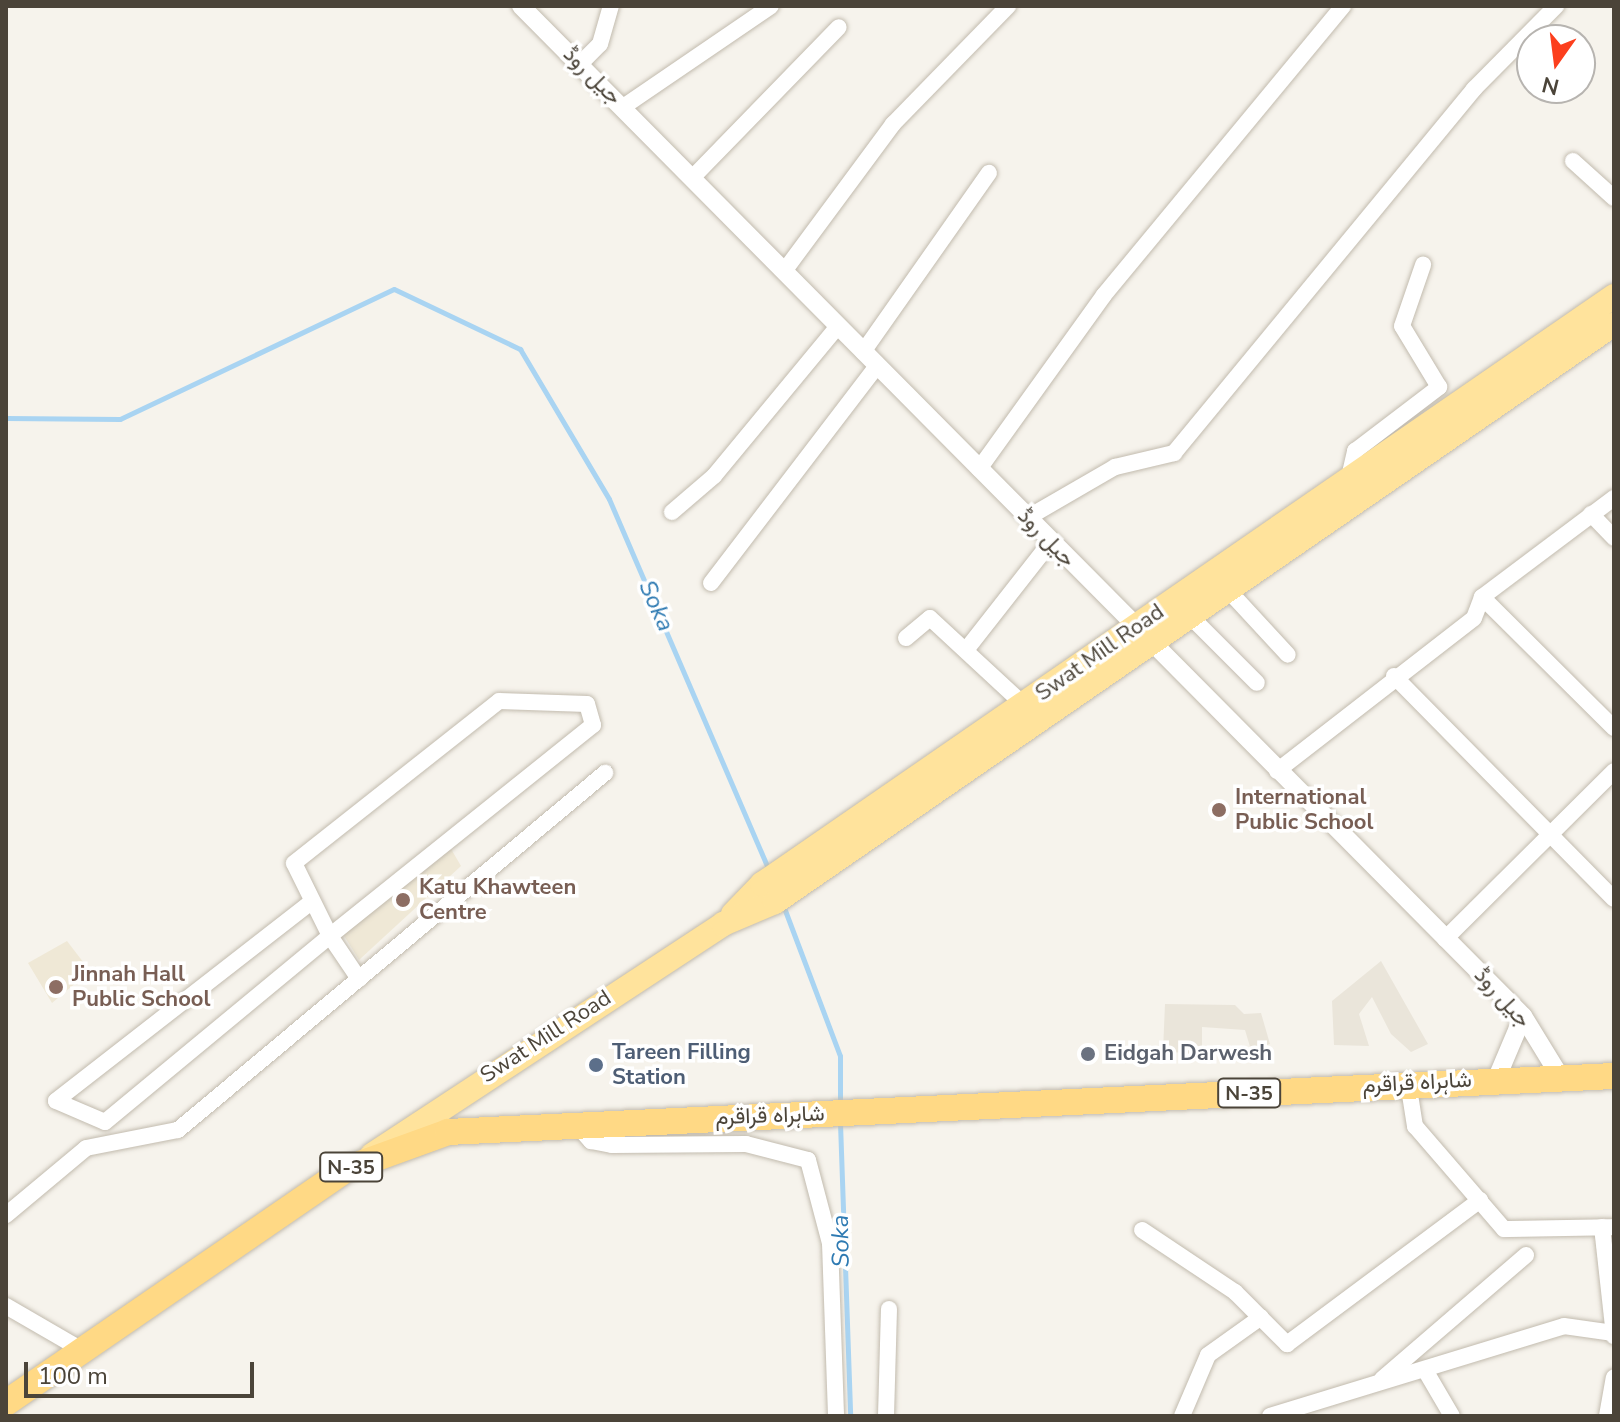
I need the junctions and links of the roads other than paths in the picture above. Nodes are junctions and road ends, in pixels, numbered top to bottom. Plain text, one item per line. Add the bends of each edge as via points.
1 (521, 6) edge
2 (611, 6) edge
3 (771, 6) edge
4 (1008, 6) edge
5 (1343, 6) edge
6 (1556, 6) edge
7 (839, 27) dead end
8 (580, 64) junction
9 (623, 107) junction
10 (1573, 161) dead end
11 (989, 173) dead end
12 (695, 175) junction
13 (1614, 198) edge
14 (1423, 265) dead end
15 (785, 270) junction
16 (1614, 296) edge
17 (1614, 324) edge
18 (838, 326) junction
19 (863, 352) junction
20 (877, 366) junction
21 (1489, 397) junction
22 (979, 469) junction
23 (1350, 473) junction
24 (1614, 498) edge
25 (672, 512) dead end
26 (1591, 514) junction
27 (1027, 518) junction
28 (1614, 538) edge
29 (1050, 543) junction
30 (711, 583) dead end
31 (1228, 590) junction
32 (1482, 597) junction
33 (1191, 617) junction
34 (1142, 637) junction
35 (906, 638) dead end
36 (966, 650) junction
37 (1288, 655) dead end
38 (1394, 676) junction
39 (1257, 683) dead end
40 (1024, 705) junction
41 (1614, 728) edge
42 (1277, 771) junction
43 (1614, 771) edge
44 (605, 773) dead end
45 (1549, 834) junction
46 (820, 858) junction
47 (1614, 899) edge
48 (310, 903) junction
49 (330, 936) junction
50 (1445, 939) junction
51 (359, 979) junction
52 (1523, 1016) junction
53 (1614, 1076) edge
54 (1561, 1078) junction
55 (1496, 1080) junction
56 (1408, 1082) junction
57 (105, 1122) junction
58 (576, 1124) junction
59 (86, 1148) junction
60 (372, 1155) junction
61 (1480, 1200) junction
62 (6, 1215) edge
63 (1608, 1227) edge
64 (1142, 1230) dead end
65 (1526, 1255) dead end
66 (6, 1306) edge
67 (889, 1309) dead end
68 (1261, 1317) junction
69 (1613, 1334) edge
70 (82, 1350) junction
71 (1425, 1370) junction
72 (1614, 1378) edge
73 (1374, 1385) junction
74 (6, 1403) edge
75 (1302, 1412) edge
76 (1609, 1415) edge
77 (836, 1416) edge
78 (886, 1416) edge
79 (1182, 1416) edge
80 (1270, 1416) edge
81 (1452, 1416) edge

1 - 8 street, جیل روڈ
2 - 8 street via 600,44
3 - 9 street
4 - 15 street via 893,124
5 - 22 street via 1104,295
6 - 27 street via 1474,89 1174,453 1115,467
7 - 12 street
8 - 9 street, جیل روڈ
9 - 12 street, جیل روڈ
10 - 13 street
11 - 19 street
12 - 15 street, جیل روڈ
14 - 23 street via 1402,326 1439,387 1355,451
15 - 18 street, جیل روڈ
16 - 21 main road
17 - 21 main road
18 - 19 street, جیل روڈ
18 - 25 street via 714,476
19 - 20 street, جیل روڈ
20 - 22 street, جیل روڈ
20 - 30 street
21 - 23 main road, Swat Mill Road
21 - 31 main road, Swat Mill Road
22 - 27 street, جیل روڈ
23 - 34 main road, Swat Mill Road
24 - 26 street
26 - 28 street
26 - 32 street
27 - 29 street, جیل روڈ
29 - 34 street, جیل روڈ
29 - 36 street
31 - 33 main road, Swat Mill Road
31 - 37 street
32 - 38 street via 1474,618
32 - 41 street
33 - 34 main road, Swat Mill Road
33 - 39 street
34 - 40 main road, Swat Mill Road
34 - 42 street, جیل روڈ
34 - 46 main road, Swat Mill Road
35 - 36 street via 930,618
36 - 40 street
38 - 42 street
38 - 45 street
40 - 46 main road, Swat Mill Road
42 - 50 street, جیل روڈ
43 - 45 street
44 - 51 street
45 - 47 street
45 - 50 street
46 - 60 main road, Swat Mill Road via 762,884 723,924
48 - 49 street
48 - 49 street via 307,878 294,863 499,701 587,704 593,725
48 - 57 street via 56,1101
49 - 51 street
49 - 57 street
50 - 52 street, جیل روڈ
51 - 59 street via 178,1130
52 - 54 street, جیل روڈ
52 - 55 street
53 - 54 highway, شاہراہ قراقرم / N-35
54 - 55 highway, شاہراہ قراقرم / N-35
55 - 56 highway, شاہراہ قراقرم / N-35
56 - 58 highway, شاہراہ قراقرم / N-35
56 - 61 street via 1415,1126
57 - 59 street
58 - 60 highway, شاہراہ قراقرم / N-35 via 448,1132
58 - 77 street via 591,1141 612,1145 746,1144 808,1160 830,1243
59 - 62 street
60 - 70 highway, شاہراہ قراقرم / N-35
61 - 63 street via 1504,1229
61 - 68 street via 1295,1341 1280,1340
63 - 69 street
64 - 68 street
65 - 73 street
66 - 70 street
67 - 78 street
68 - 79 street via 1208,1355
69 - 71 street via 1564,1326
70 - 74 highway, شاہراہ قراقرم / N-35
71 - 73 street
71 - 81 street
72 - 76 street
73 - 75 street
75 - 80 street

